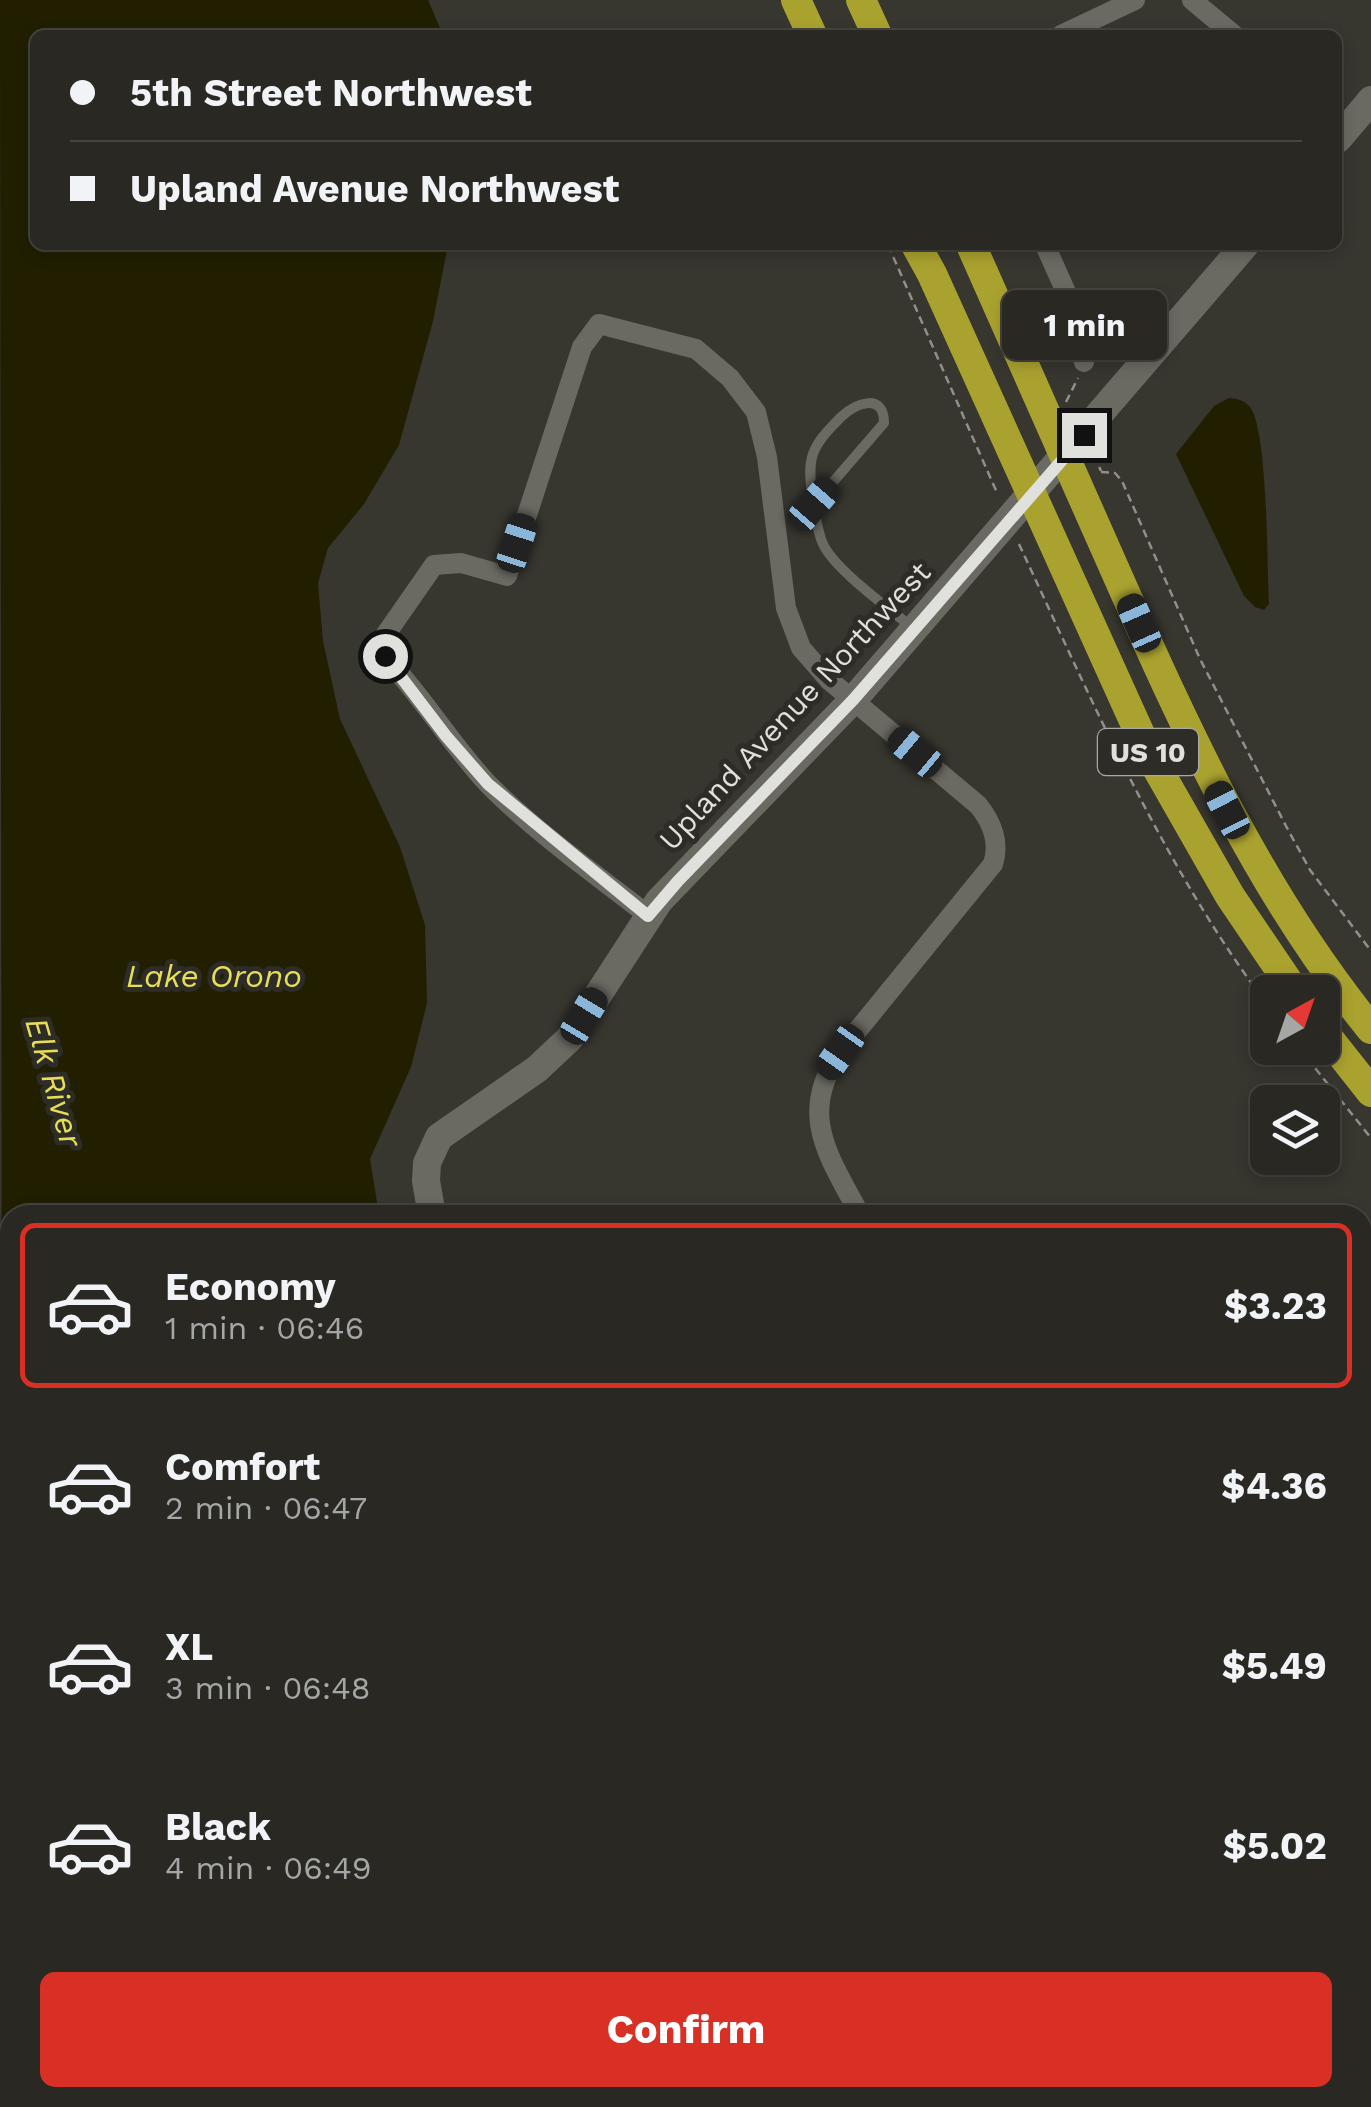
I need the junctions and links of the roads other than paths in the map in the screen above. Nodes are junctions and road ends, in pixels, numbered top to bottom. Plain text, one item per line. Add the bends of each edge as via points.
1 (796, 0) edge
2 (861, 0) edge
3 (1135, 0) edge
4 (1192, 0) edge
5 (810, 30) edge
6 (875, 30) edge
7 (1072, 30) edge
8 (1228, 30) edge
9 (1371, 100) edge
10 (1342, 128) edge
11 (918, 250) edge
12 (973, 250) edge
13 (1047, 250) edge
14 (1241, 250) edge
15 (1084, 362) dead end
16 (1065, 457) junction
17 (1029, 496) junction
18 (814, 504) junction
19 (915, 630) junction
20 (853, 700) junction
21 (648, 916) junction
22 (1283, 975) edge
23 (1371, 1029) edge
24 (1340, 1053) edge
25 (1371, 1092) edge
26 (430, 1205) edge
27 (855, 1205) edge

1 - 5 highway
2 - 6 highway
3 - 7 street
4 - 8 street
9 - 10 street
11 - 17 highway, US 10
12 - 16 highway, US 10
13 - 15 street via 1074,310
14 - 16 street, Upland Avenue Northwest
16 - 17 street, Upland Avenue Northwest
16 - 23 highway, US 10 via 1227,810
17 - 19 street, Upland Avenue Northwest
17 - 22 highway, US 10 via 1175,804
18 - 18 lane via 810,456 823,435 848,410 877,403 884,423
18 - 19 lane via 822,544 834,561
19 - 20 street, Upland Avenue Northwest
20 - 21 street, Upland Avenue Northwest
20 - 21 street via 801,648 792,628 756,412 696,349 599,324 582,347 506,576 461,563 434,565 386,634 385,656 488,784
20 - 27 street via 978,806 997,852 840,1052 820,1089 818,1126
21 - 26 street, Upland Avenue Northwest via 570,1038 439,1137 427,1163
24 - 25 highway

